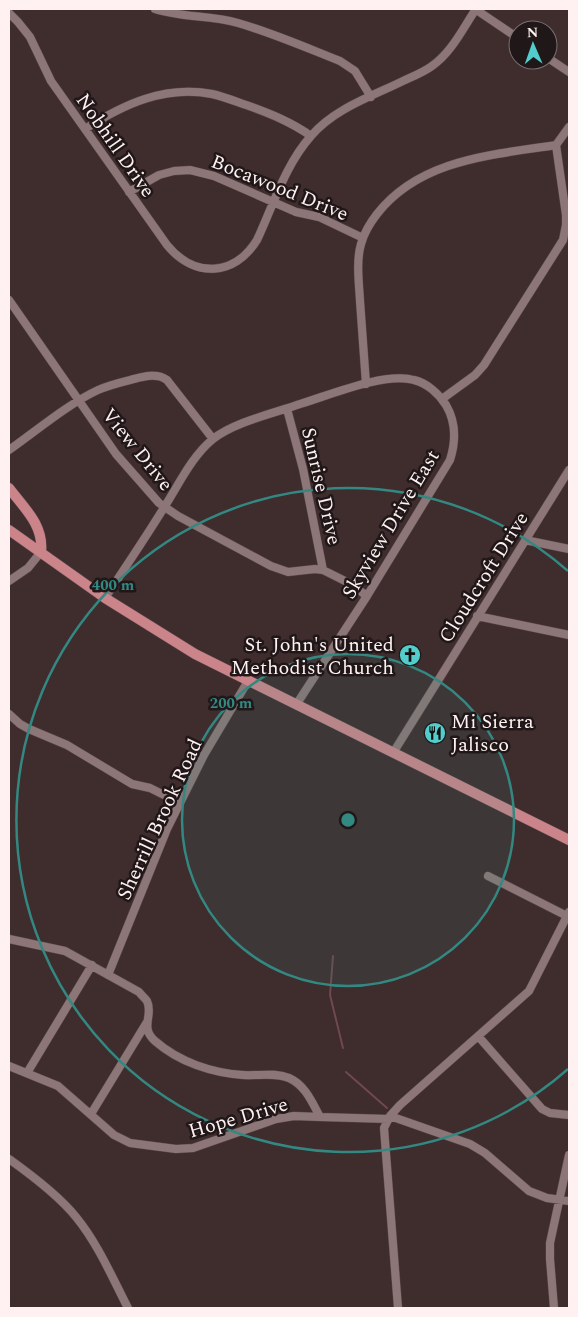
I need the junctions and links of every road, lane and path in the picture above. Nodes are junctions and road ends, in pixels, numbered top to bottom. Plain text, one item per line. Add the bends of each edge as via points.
1 (155, 9) edge
2 (476, 9) edge
3 (9, 13) edge
4 (508, 31) edge
5 (558, 65) edge
6 (569, 72) edge
7 (371, 97) junction
8 (569, 127) edge
9 (85, 129) junction
10 (311, 136) junction
11 (556, 145) junction
12 (129, 192) junction
13 (274, 202) junction
14 (363, 238) junction
15 (9, 300) edge
16 (366, 384) junction
17 (442, 398) junction
18 (80, 400) junction
19 (287, 409) junction
20 (213, 438) junction
21 (9, 450) edge
22 (569, 470) edge
23 (9, 488) edge
24 (164, 508) junction
25 (9, 530) edge
26 (525, 540) junction
27 (569, 548) edge
28 (41, 552) junction
29 (324, 570) junction
30 (9, 581) edge
31 (367, 596) junction
32 (105, 598) junction
33 (477, 616) junction
34 (569, 635) edge
35 (248, 681) junction
36 (296, 705) junction
37 (9, 714) edge
38 (393, 753) junction
39 (180, 804) junction
40 (569, 840) edge
41 (488, 876) dead end
42 (568, 914) edge
43 (10, 941) edge
44 (92, 966) junction
45 (108, 975) junction
46 (146, 1022) junction
47 (478, 1036) junction
48 (9, 1066) edge
49 (27, 1073) junction
50 (91, 1114) junction
51 (569, 1115) edge
52 (320, 1117) junction
53 (390, 1117) junction
54 (569, 1155) edge
55 (9, 1159) edge
56 (559, 1200) junction
57 (569, 1201) edge
58 (128, 1308) edge
59 (398, 1308) edge
60 (554, 1308) edge

1 - 7 street via 238,23 340,61 355,71
2 - 4 street
2 - 7 street via 437,62
3 - 9 street, Nobhill Drive via 30,37 49,76
5 - 6 street
7 - 10 street via 329,119
8 - 11 street
9 - 10 street via 143,99 188,93 226,98 286,120
9 - 12 street, Nobhill Drive
10 - 13 street via 294,161
11 - 14 street via 473,158 436,170 395,194 369,225
11 - 17 street via 566,215 563,240 484,365
12 - 13 street, Bocawood Drive via 159,175 190,170 214,176
12 - 13 street, Nobhill Drive via 173,252 182,260 202,268 235,263 251,249
13 - 14 street, Bocawood Drive via 296,212 319,217
14 - 16 street via 359,282
15 - 18 street, View Drive
16 - 17 street, Skyview Drive East via 408,379 422,383
16 - 19 street, Skyview Drive East
17 - 31 street, Skyview Drive East via 453,422 454,445 450,460
18 - 20 street via 111,385 162,376
18 - 21 street
18 - 24 street, View Drive via 116,454
19 - 20 street, Skyview Drive East via 240,424
19 - 29 street, Sunrise Drive
20 - 24 street, Skyview Drive East via 200,451
22 - 26 street, Cloudcroft Drive
23 - 28 main road via 40,530
24 - 29 street, View Drive via 279,569 295,572
24 - 32 street, Skyview Drive East
25 - 28 main road
26 - 27 street
26 - 33 street, Cloudcroft Drive
28 - 30 street via 28,568
28 - 32 main road
29 - 31 street
31 - 36 street, Skyview Drive East
32 - 35 main road via 161,634
33 - 34 street
33 - 38 street, Cloudcroft Drive
35 - 36 main road
35 - 39 street, Sherrill Brook Road via 204,755
36 - 38 main road
37 - 39 street via 29,730 67,745 132,784 150,788
38 - 40 main road
39 - 45 street, Sherrill Brook Road via 159,847
41 - 42 street
42 - 47 street via 529,991
43 - 44 street via 57,949
44 - 45 street
44 - 49 street
45 - 46 street via 139,992 146,1001
46 - 50 street
46 - 52 street via 153,1039 196,1065 226,1073 289,1078 307,1093
47 - 51 street via 542,1109
47 - 53 street
48 - 49 street, Hope Drive
49 - 50 street, Hope Drive via 58,1086
50 - 52 street, Hope Drive via 123,1140 186,1149 200,1147 276,1119
52 - 53 street, Hope Drive
53 - 56 street, Hope Drive via 470,1144 530,1191
53 - 59 street via 384,1128 384,1146
54 - 56 street
55 - 58 street via 75,1216 96,1245
56 - 57 street, Hope Drive
56 - 60 street via 550,1250

